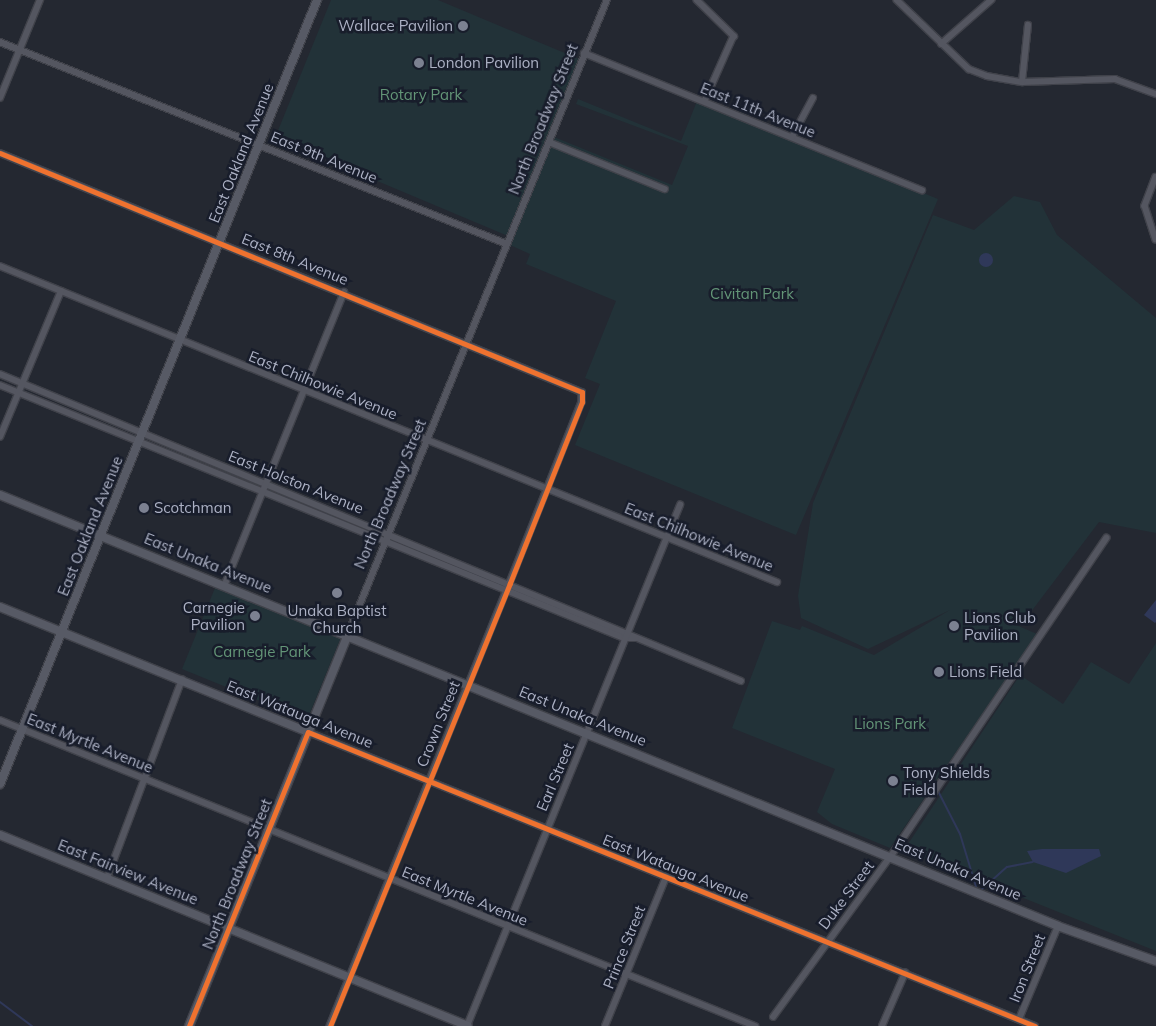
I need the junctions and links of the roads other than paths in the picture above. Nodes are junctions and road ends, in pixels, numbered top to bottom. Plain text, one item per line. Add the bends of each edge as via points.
1 (40, 0) edge
2 (317, 0) edge
3 (607, 0) edge
4 (697, 0) edge
5 (897, 0) edge
6 (991, 0) edge
7 (1028, 25) dead end
8 (0, 42) edge
9 (940, 44) junction
10 (20, 47) junction
11 (584, 53) junction
12 (1022, 82) junction
13 (1156, 94) edge
14 (0, 98) edge
15 (813, 98) dead end
16 (706, 102) junction
17 (792, 137) junction
18 (549, 142) junction
19 (257, 143) junction
20 (0, 153) edge
21 (1156, 177) edge
22 (665, 189) dead end
23 (922, 190) dead end
24 (1156, 239) edge
25 (219, 242) junction
26 (507, 244) junction
27 (0, 266) edge
28 (61, 291) junction
29 (344, 292) junction
30 (178, 339) junction
31 (468, 341) junction
32 (0, 374) edge
33 (22, 383) junction
34 (0, 385) edge
35 (580, 389) joint
36 (304, 390) junction
37 (18, 392) junction
38 (143, 433) junction
39 (0, 437) edge
40 (428, 440) junction
41 (139, 441) junction
42 (268, 484) junction
43 (548, 488) junction
44 (263, 490) junction
45 (0, 495) edge
46 (680, 505) dead end
47 (389, 533) junction
48 (101, 535) junction
49 (665, 537) junction
50 (1106, 538) dead end
51 (386, 541) junction
52 (777, 582) dead end
53 (510, 583) junction
54 (225, 584) junction
55 (506, 590) junction
56 (0, 607) edge
57 (627, 630) junction
58 (62, 632) junction
59 (347, 636) junction
60 (624, 638) junction
61 (636, 638) junction
62 (182, 680) junction
63 (742, 681) dead end
64 (468, 685) junction
65 (0, 720) edge
66 (21, 729) junction
67 (308, 732) junction
68 (588, 732) junction
69 (142, 777) junction
70 (429, 780) junction
71 (0, 784) edge
72 (269, 828) junction
73 (547, 829) junction
74 (0, 835) edge
75 (891, 856) junction
76 (666, 877) junction
77 (107, 878) junction
78 (388, 879) junction
79 (1058, 926) junction
80 (229, 927) junction
81 (508, 927) junction
82 (826, 943) junction
83 (1156, 961) edge
84 (626, 973) junction
85 (906, 973) junction
86 (350, 977) junction
87 (773, 1017) dead end
88 (1019, 1020) junction
89 (189, 1026) edge
90 (330, 1026) edge
91 (467, 1026) edge
92 (605, 1026) edge
93 (755, 1026) edge
94 (882, 1026) edge
95 (1035, 1026) edge

1 - 10 street
2 - 19 main road, East Oakland Avenue
3 - 11 street, North Broadway Street
4 - 16 street via 734,36
5 - 9 street
6 - 9 street
7 - 12 street
8 - 10 street, East 9th Avenue
9 - 12 street via 969,69
10 - 14 street
10 - 19 street, East 9th Avenue
11 - 16 street, East 11th Avenue
11 - 18 street, North Broadway Street
12 - 13 street via 1115,79
15 - 17 street
16 - 17 street, East 11th Avenue
17 - 23 street, East 11th Avenue
18 - 22 street
18 - 26 street, North Broadway Street
19 - 25 main road, East Oakland Avenue
19 - 26 street, East 9th Avenue
20 - 25 street, East 8th Avenue
21 - 24 street via 1145,206
25 - 29 street, East 8th Avenue
25 - 30 main road, East Oakland Avenue
26 - 31 street, North Broadway Street
27 - 28 street, East Chilhowie Avenue
28 - 30 street, East Chilhowie Avenue
28 - 33 street
29 - 31 street, East 8th Avenue
29 - 36 street
30 - 36 street, East Chilhowie Avenue
30 - 38 main road, East Oakland Avenue
31 - 35 street, East 8th Avenue
31 - 40 street, North Broadway Street
32 - 33 street, East Holston Avenue
33 - 37 street
33 - 38 street, East Holston Avenue
34 - 37 street, East Holston Avenue
35 - 43 street, Crown Street via 582,402
36 - 40 street, East Chilhowie Avenue
36 - 42 street
37 - 39 street
37 - 41 street, East Holston Avenue
38 - 41 main road, East Oakland Avenue
38 - 42 street, East Holston Avenue
40 - 43 street, East Chilhowie Avenue
40 - 47 street, North Broadway Street
41 - 44 street, East Holston Avenue
41 - 48 main road, East Oakland Avenue
42 - 44 street
42 - 47 street, East Holston Avenue
43 - 49 street, East Chilhowie Avenue
43 - 53 street, Crown Street
44 - 51 street, East Holston Avenue
44 - 54 street
45 - 48 main road, East Unaka Avenue
46 - 49 street, Earl Street
47 - 51 street, North Broadway Street
47 - 53 street, East Holston Avenue
48 - 54 main road, East Unaka Avenue
48 - 58 main road, East Oakland Avenue
49 - 52 street, East Chilhowie Avenue
49 - 57 street, Earl Street
50 - 75 street, Duke Street
51 - 55 street, East Holston Avenue
51 - 59 street, North Broadway Street
53 - 55 street, Crown Street
53 - 57 street, East Holston Avenue
54 - 59 main road, East Unaka Avenue
55 - 60 street, East Holston Avenue
55 - 64 street, Crown Street
56 - 58 main road, East Watauga Avenue
57 - 60 street, Earl Street
57 - 61 street, East Holston Avenue
58 - 62 main road, East Watauga Avenue
58 - 66 main road, East Oakland Avenue
59 - 64 main road, East Unaka Avenue
59 - 67 main road, North Broadway Street
60 - 61 street, East Holston Avenue
60 - 68 street, Earl Street
61 - 63 street, East Holston Avenue
62 - 67 main road, East Watauga Avenue
62 - 69 street
64 - 68 main road, East Unaka Avenue
64 - 70 street, Crown Street
65 - 66 street, East Myrtle Avenue
66 - 69 street, East Myrtle Avenue
66 - 71 main road, East Oakland Avenue
67 - 70 street, East Watauga Avenue
67 - 72 main road, North Broadway Street
68 - 73 street, Earl Street
68 - 75 main road, East Unaka Avenue
69 - 72 street, East Myrtle Avenue
69 - 77 street
70 - 73 street, East Watauga Avenue
70 - 78 street, Crown Street
72 - 78 street, East Myrtle Avenue
72 - 80 main road, North Broadway Street
73 - 76 street, East Watauga Avenue
73 - 81 street, Earl Street
74 - 77 main road, East Fairview Avenue
75 - 79 main road, East Unaka Avenue
75 - 82 street, Duke Street
76 - 82 street, East Watauga Avenue
76 - 84 street, Prince Street
77 - 80 main road, East Fairview Avenue
78 - 81 street, East Myrtle Avenue
78 - 86 street, Crown Street
79 - 83 main road, East Unaka Avenue
79 - 88 street, Iron Street
80 - 86 main road, East Fairview Avenue
80 - 89 main road, North Broadway Street
81 - 84 street, East Myrtle Avenue
81 - 91 street, Earl Street
82 - 85 street, East Watauga Avenue
82 - 87 street, Duke Street
84 - 92 street, Prince Street
84 - 93 street, East Myrtle Avenue
85 - 88 street, East Watauga Avenue
85 - 94 street
86 - 90 street, Crown Street
86 - 91 main road, East Fairview Avenue
88 - 95 street, East Watauga Avenue

